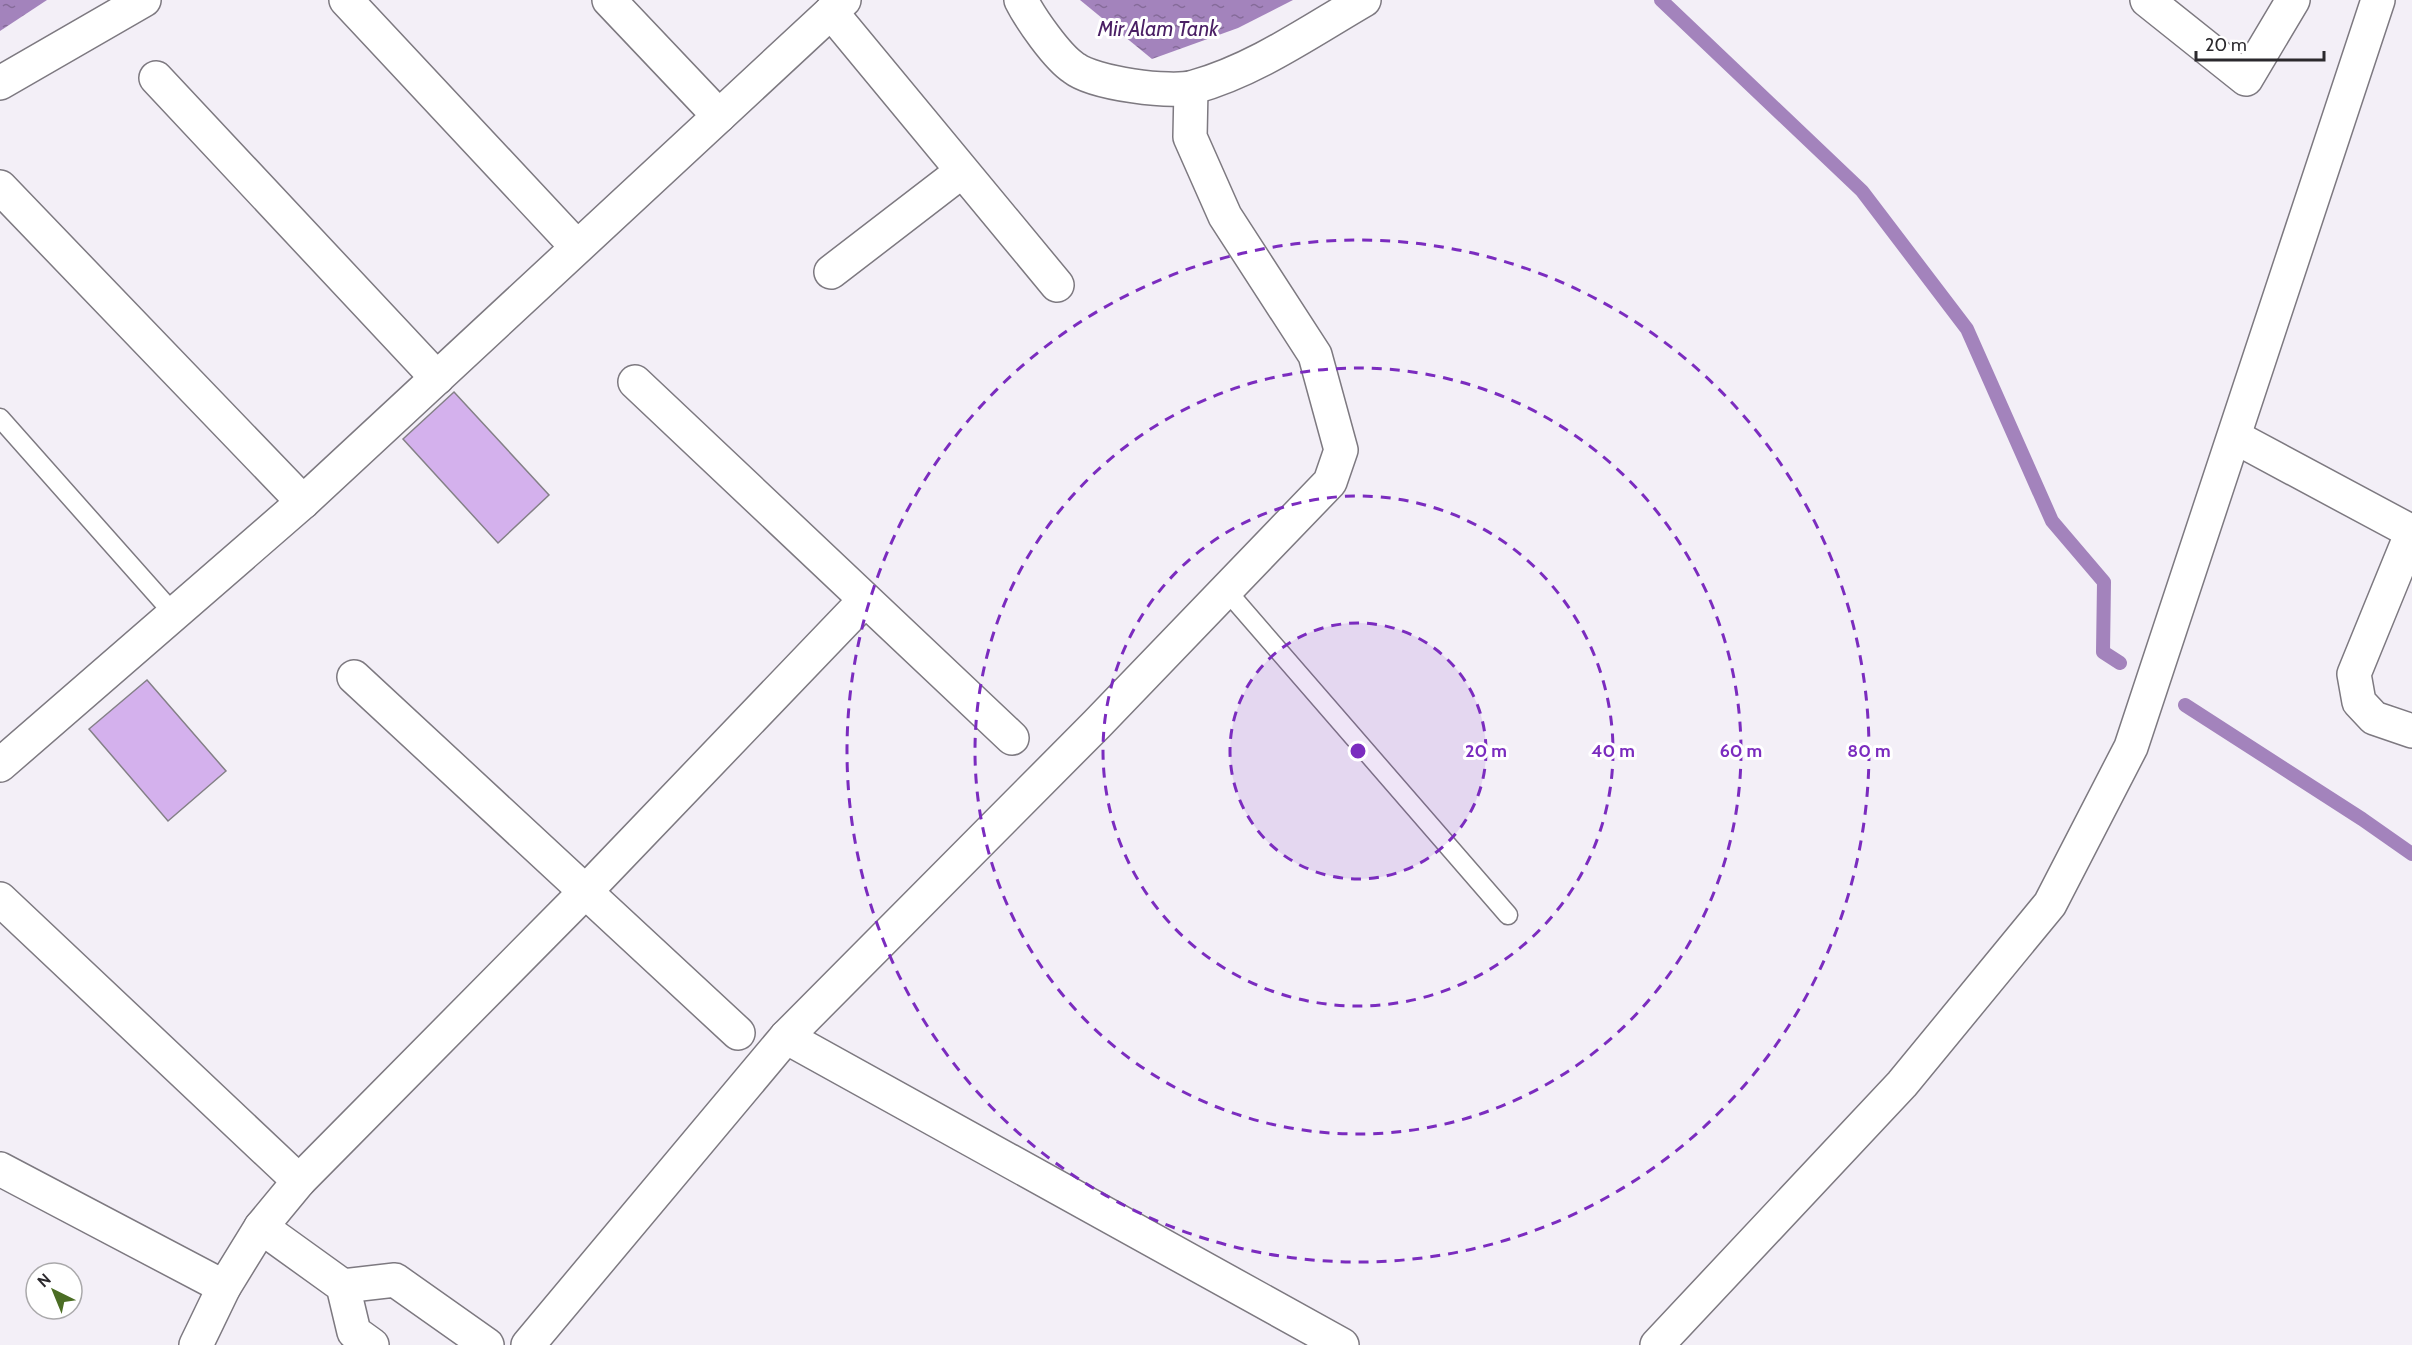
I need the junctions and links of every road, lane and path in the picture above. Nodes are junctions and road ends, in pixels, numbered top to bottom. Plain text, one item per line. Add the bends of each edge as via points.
1 (144, 0) edge
2 (346, 0) edge
3 (609, 0) edge
4 (1021, 0) edge
5 (1364, 0) edge
6 (2147, 0) edge
7 (2293, 0) edge
8 (2378, 0) edge
9 (838, 6) edge
10 (156, 78) dead end
11 (0, 83) edge
12 (1191, 88) junction
13 (719, 116) junction
14 (961, 172) junction
15 (0, 187) edge
16 (577, 248) junction
17 (831, 272) dead end
18 (1057, 285) dead end
19 (437, 378) junction
20 (635, 382) dead end
21 (0, 418) edge
22 (2235, 437) junction
23 (303, 502) junction
24 (2412, 532) edge
25 (1226, 590) junction
26 (865, 600) junction
27 (174, 614) junction
28 (354, 677) dead end
29 (2412, 731) edge
30 (1012, 738) dead end
31 (1, 761) edge
32 (586, 891) junction
33 (0, 899) edge
34 (1508, 915) dead end
35 (738, 1033) dead end
36 (786, 1037) junction
37 (0, 1169) edge
38 (299, 1181) junction
39 (261, 1227) junction
40 (343, 1286) junction
41 (224, 1287) junction
42 (196, 1345) edge
43 (372, 1345) edge
44 (487, 1345) edge
45 (528, 1345) edge
46 (1342, 1345) edge
47 (1657, 1345) edge

1 - 11 street
2 - 16 street
3 - 13 street
4 - 12 street via 1030,18 1074,69 1129,87
5 - 12 street via 1256,63
6 - 7 street via 2246,79
8 - 22 street
9 - 13 street
9 - 14 street
10 - 19 street
12 - 25 street via 1190,137 1225,216 1315,355 1341,450 1330,482
13 - 16 street
14 - 17 street
14 - 18 street
15 - 23 street
16 - 19 street
19 - 23 street
20 - 26 street
21 - 27 lane
22 - 24 street
22 - 47 street via 2132,747 2050,904 1902,1084
23 - 27 street
24 - 29 street via 2354,674 2359,702 2374,718
25 - 34 lane
25 - 36 street
26 - 30 street
26 - 32 street
27 - 31 street
28 - 32 street
32 - 35 street
32 - 38 street
33 - 38 street
36 - 45 street
36 - 46 street
37 - 41 street
38 - 39 street
39 - 40 street
39 - 41 street
40 - 43 street via 354,1332
40 - 44 street via 395,1280
41 - 42 street

